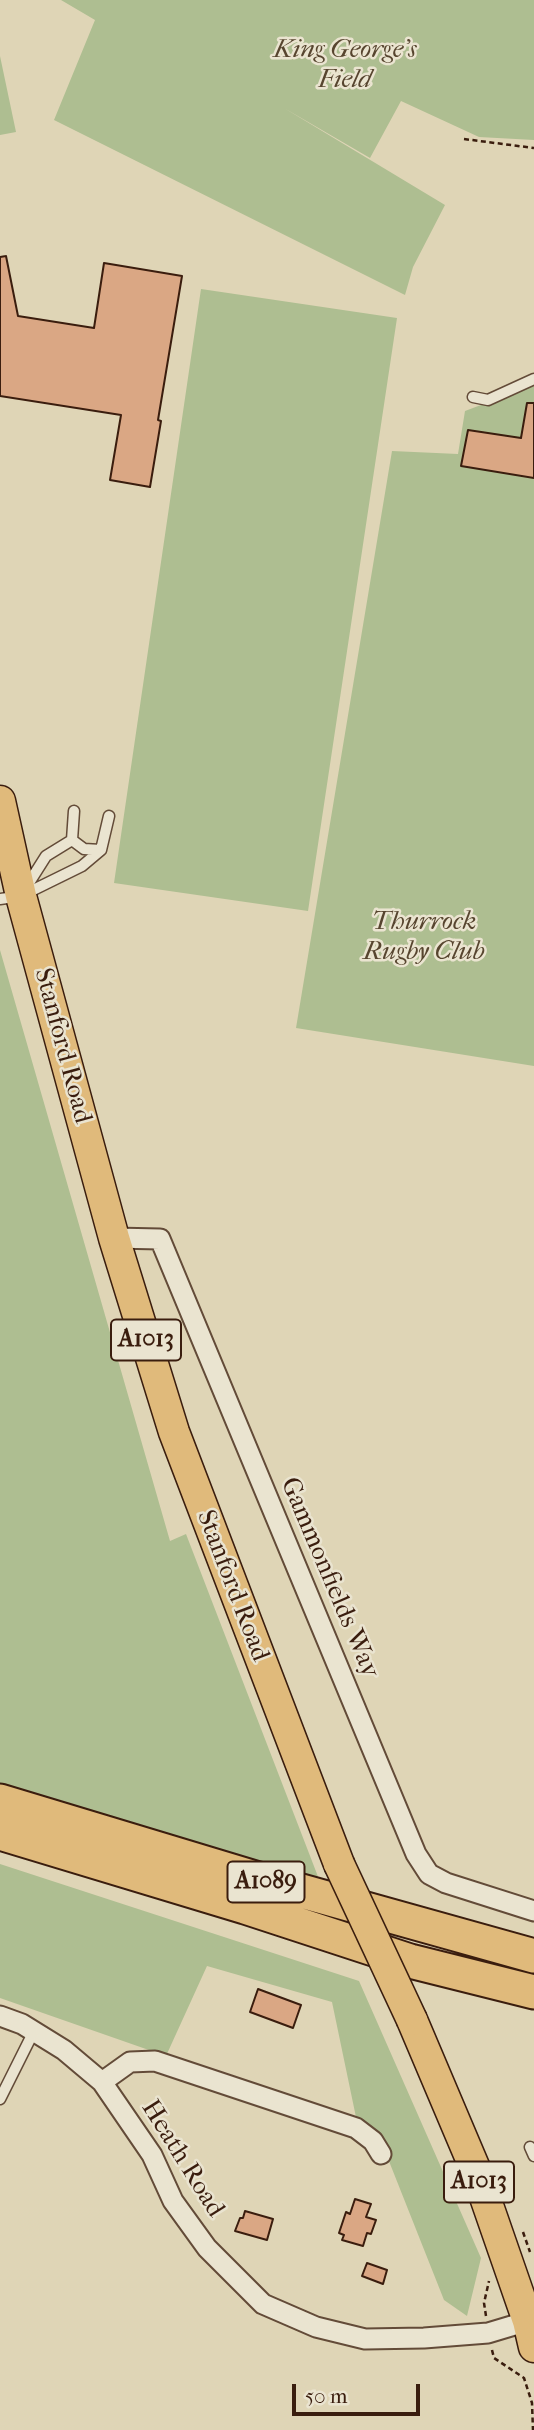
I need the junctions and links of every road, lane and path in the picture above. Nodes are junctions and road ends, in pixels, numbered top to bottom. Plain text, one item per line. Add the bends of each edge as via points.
1 (464, 139) dead end
2 (534, 148) edge
3 (534, 379) edge
4 (473, 397) dead end
5 (0, 801) edge
6 (74, 811) dead end
7 (109, 816) dead end
8 (72, 840) junction
9 (101, 850) junction
10 (10, 898) edge
11 (114, 1238) junction
12 (0, 1801) edge
13 (0, 1833) edge
14 (534, 1911) edge
15 (534, 1956) edge
16 (410, 1961) junction
17 (534, 1992) edge
18 (534, 2011) edge
19 (0, 2016) edge
20 (34, 2031) junction
21 (102, 2082) junction
22 (0, 2099) edge
23 (381, 2154) dead end
24 (531, 2334) edge
25 (494, 2358) dead end
26 (533, 2430) edge

1 - 2 path
3 - 4 lane via 488,400
5 - 10 main road, Stanford Road / A1013
6 - 8 lane
7 - 9 lane
8 - 9 lane via 84,849
8 - 10 lane via 46,856
9 - 10 lane via 82,866
10 - 11 main road, Stanford Road / A1013
11 - 14 street, Gammonfields Way via 160,1238 422,1864 446,1883
11 - 24 main road, Stanford Road / A1013, bridge via 174,1432 339,1864 476,2171
12 - 15 highway, A1089
13 - 16 highway, A1089
16 - 17 highway
16 - 18 highway
19 - 20 street, Heath Road
20 - 21 street, Heath Road
20 - 22 lane
21 - 23 street via 130,2062 155,2061 356,2128
21 - 24 street, Heath Road via 152,2155 173,2201 207,2248 263,2304 316,2327 365,2339
25 - 26 path via 524,2378 532,2403

